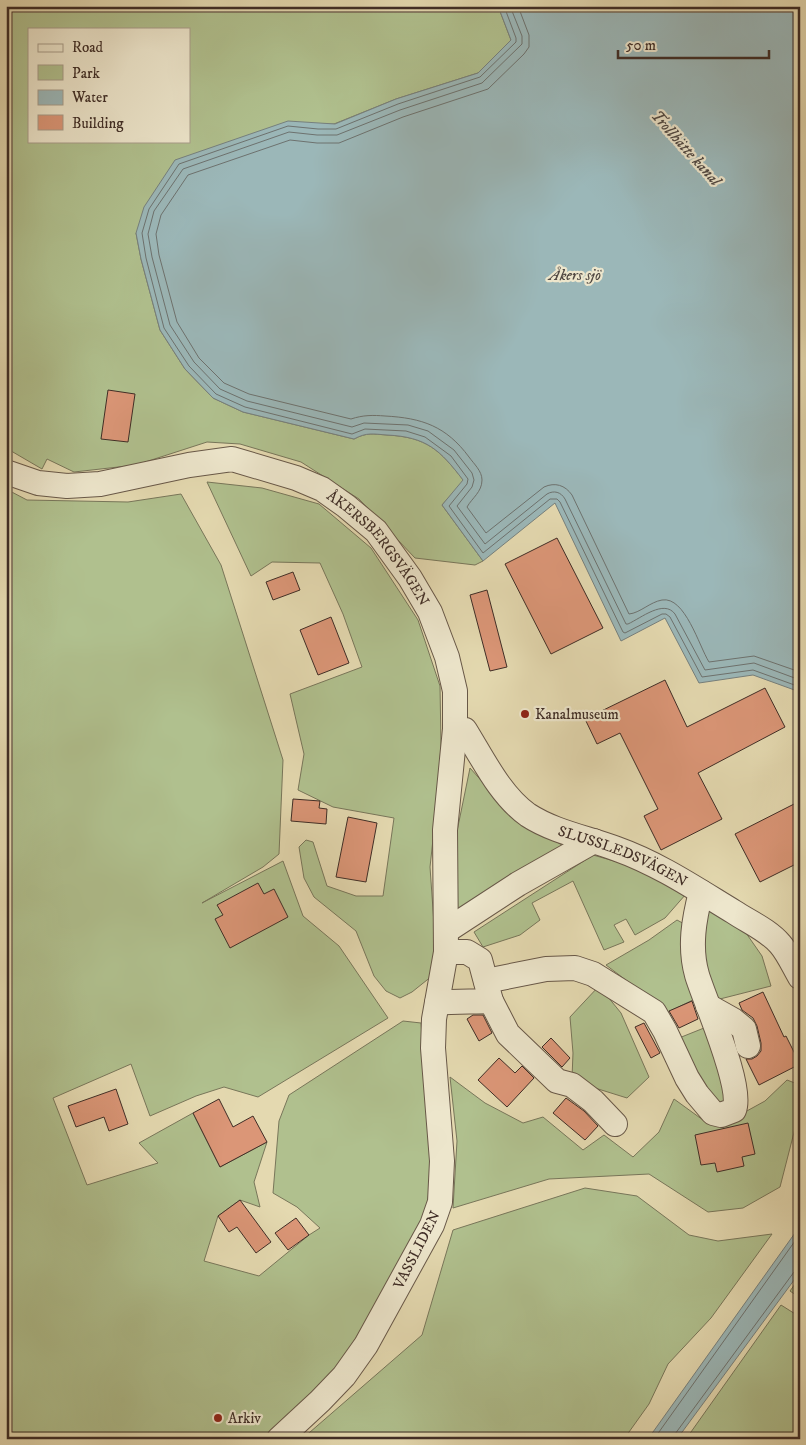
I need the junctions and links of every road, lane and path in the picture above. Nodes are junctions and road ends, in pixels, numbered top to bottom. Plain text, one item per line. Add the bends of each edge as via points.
1 (6, 472) edge
2 (455, 729) junction
3 (594, 841) junction
4 (701, 892) junction
5 (446, 942) junction
6 (800, 977) edge
7 (489, 991) junction
8 (708, 1006) junction
9 (435, 1011) junction
10 (748, 1046) dead end
11 (615, 1124) dead end
12 (279, 1439) edge

1 - 2 street, ÅKERSBERGSVÄGEN via 38,483 67,486 100,484 232,459 322,489 376,531 430,612 448,657 455,692
2 - 3 street, SLUSSLEDSVÄGEN via 465,730 514,803 546,825
2 - 5 street, ÅKERSBERGSVÄGEN via 445,830
3 - 4 street, SLUSSLEDSVÄGEN via 656,866
3 - 5 street via 518,884
4 - 6 street, SLUSSLEDSVÄGEN via 767,932 781,945
4 - 8 street via 694,918 694,958
5 - 7 street via 480,960
5 - 9 street, ÅKERSBERGSVÄGEN
7 - 8 street via 546,968 575,968 593,974 654,1012 697,1094 713,1113 721,1115 734,1110 736,1094
7 - 9 street via 470,1002 455,1001
7 - 11 street via 508,1034 557,1081 572,1085
8 - 10 street via 744,1030
9 - 12 street, VASSLIDEN via 433,1048 442,1161 438,1212 366,1345 344,1376

